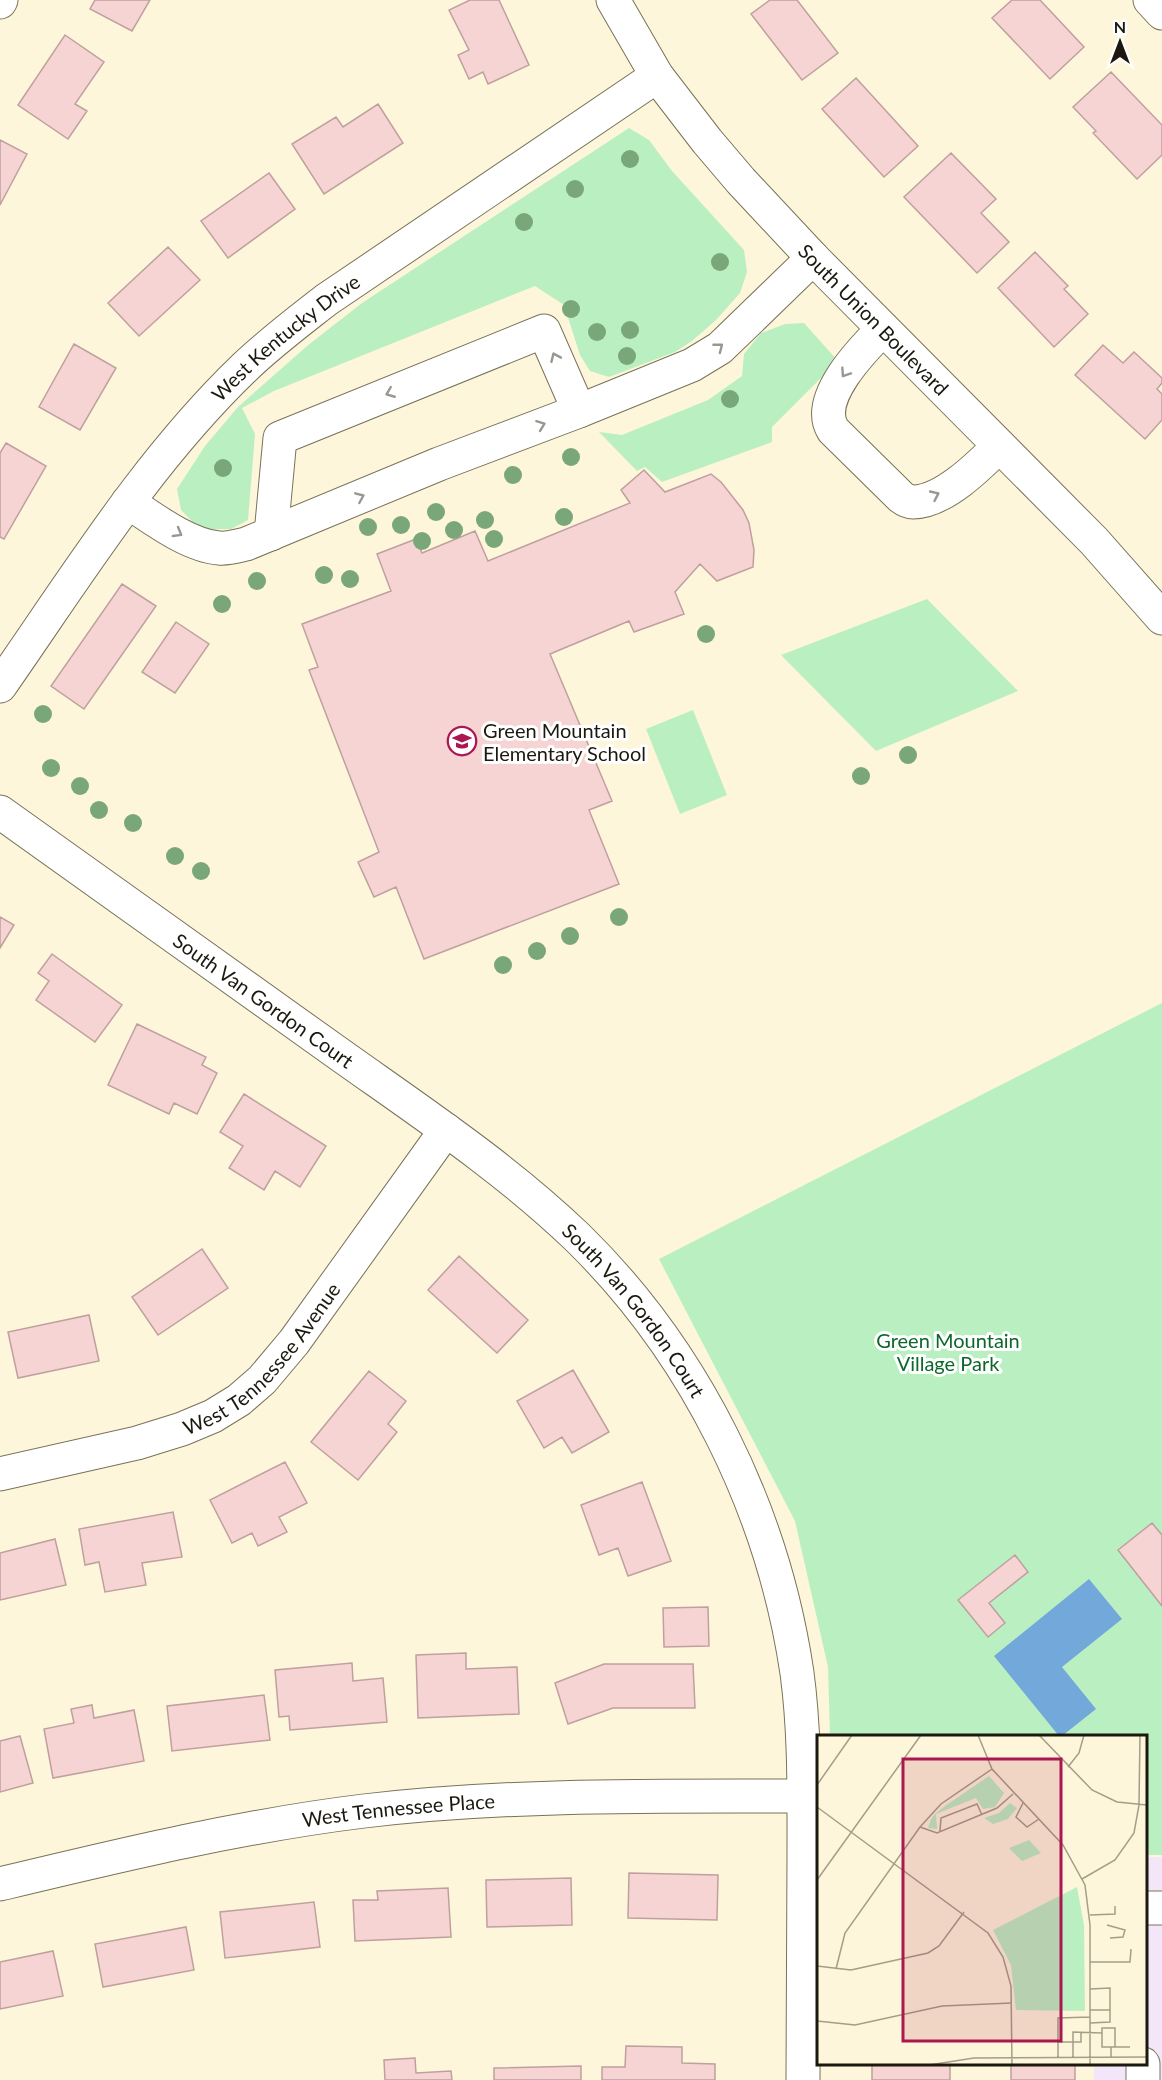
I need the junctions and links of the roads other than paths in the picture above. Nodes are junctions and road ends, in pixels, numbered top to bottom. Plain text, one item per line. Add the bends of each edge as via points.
1 (613, 0) edge
2 (1150, 0) edge
3 (1162, 13) edge
4 (657, 76) junction
5 (813, 258) junction
6 (883, 329) junction
7 (579, 411) junction
8 (999, 446) junction
9 (128, 502) junction
10 (271, 534) junction
11 (1162, 618) edge
12 (0, 686) edge
13 (0, 812) edge
14 (446, 1131) junction
15 (0, 1474) edge
16 (804, 1796) junction
17 (0, 1884) edge
18 (803, 2080) edge

1 - 4 street, South Union Boulevard
2 - 3 street
4 - 5 street, South Union Boulevard via 714,149
4 - 9 street, West Kentucky Drive via 326,300 282,334 207,406
5 - 6 street, South Union Boulevard
7 -> 5 street via 692,365 720,348
6 - 8 street, South Union Boulevard
6 -> 8 street via 861,351 833,391 828,423 833,430 910,503 941,493
10 -> 7 street
7 -> 10 street via 544,331 280,438
8 - 11 street, South Union Boulevard
9 -> 10 street via 189,539 218,548 233,548
9 - 12 street, West Kentucky Drive
13 - 14 street, South Van Gordon Court
14 - 15 street, West Tennessee Avenue via 294,1342 239,1400 213,1416 137,1443
14 - 16 street, South Van Gordon Court via 577,1237 623,1287 707,1408 736,1464 774,1568 797,1675
16 - 17 street, West Tennessee Place via 538,1798 366,1811 188,1840
16 - 18 street, South Van Gordon Court

